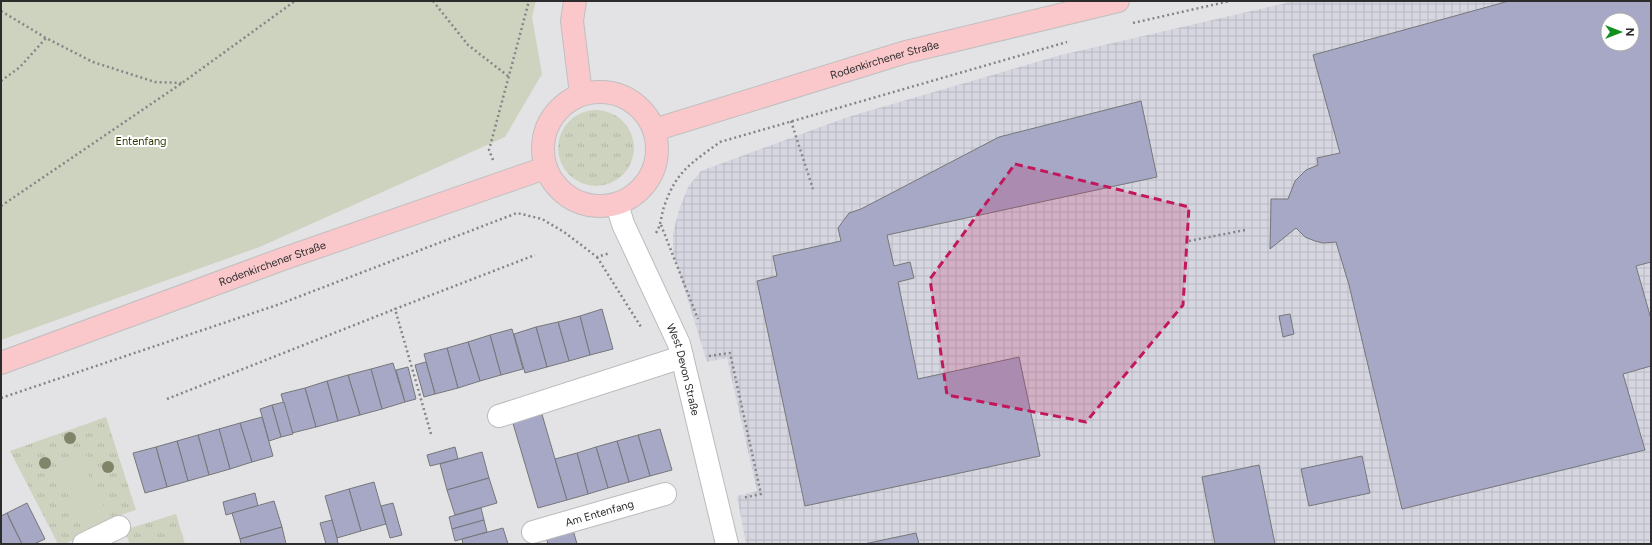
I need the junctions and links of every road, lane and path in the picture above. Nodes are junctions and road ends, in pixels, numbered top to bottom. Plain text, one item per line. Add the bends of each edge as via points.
1 (295, 1) edge
2 (433, 1) edge
3 (529, 1) edge
4 (575, 1) edge
5 (1118, 1) edge
6 (1230, 1) edge
7 (1, 11) edge
8 (1130, 24) dead end
9 (46, 38) junction
10 (1072, 40) dead end
11 (508, 76) junction
12 (1, 81) edge
13 (182, 83) junction
14 (581, 94) junction
15 (791, 121) junction
16 (654, 130) junction
17 (545, 168) junction
18 (500, 184) junction
19 (813, 189) dead end
20 (617, 204) junction
21 (1, 206) edge
22 (517, 213) junction
23 (661, 225) junction
24 (1245, 230) dead end
25 (1189, 240) dead end
26 (633, 246) junction
27 (535, 255) dead end
28 (597, 257) junction
29 (395, 309) junction
30 (699, 323) dead end
31 (643, 330) dead end
32 (707, 350) dead end
33 (682, 357) junction
34 (1, 363) edge
35 (1, 398) edge
36 (167, 399) dead end
37 (499, 416) dead end
38 (431, 434) dead end
39 (665, 494) dead end
40 (742, 506) dead end
41 (119, 527) dead end
42 (533, 532) dead end
43 (84, 544) edge
44 (727, 544) edge

1 - 13 path
2 - 11 path via 468,45
3 - 11 path
4 - 14 main road via 572,21
5 - 16 main road, Rodenkirchener Straße via 906,52
6 - 8 path
7 - 9 path
9 - 12 path via 20,67
9 - 13 path via 100,64 155,82
10 - 15 path
11 - 18 path via 489,150
13 - 21 path
14 - 16 main road via 598,91 628,98 645,113
14 - 17 main road via 559,108 547,126 542,146
15 - 19 path
15 - 23 path via 720,142 683,170 665,205
16 - 20 main road via 657,144 656,159 649,178 637,193
17 - 18 main road, Rodenkirchener Straße
17 - 20 main road via 560,190 577,202 597,206
18 - 22 path
18 - 34 main road, Rodenkirchener Straße via 280,260
20 - 26 street, West Devon Straße
22 - 28 path via 542,219
22 - 35 path via 277,305
23 - 26 path via 654,236
23 - 30 path
24 - 25 path
26 - 28 path
26 - 33 street, West Devon Straße
27 - 29 path
28 - 31 path
29 - 36 path
29 - 38 path
32 - 40 path via 710,357 730,353 761,494 741,498
33 - 37 street
33 - 44 street, West Devon Straße
39 - 42 street, Am Entenfang
41 - 43 street

